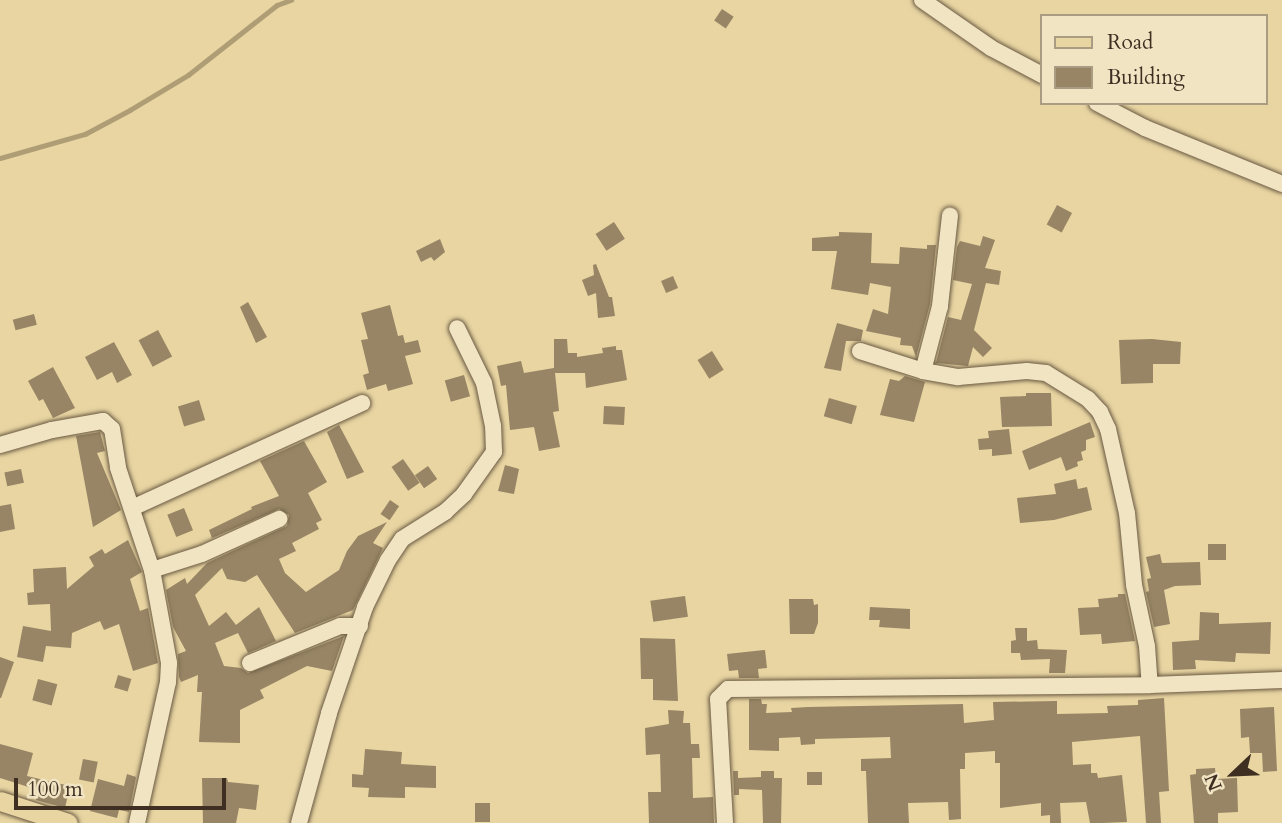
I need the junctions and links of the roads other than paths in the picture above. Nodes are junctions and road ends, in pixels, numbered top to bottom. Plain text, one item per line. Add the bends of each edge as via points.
1 (922, 0) edge
2 (1040, 74) edge
3 (1101, 105) edge
4 (1282, 184) edge
5 (950, 216) dead end
6 (457, 328) dead end
7 (860, 351) dead end
8 (923, 371) junction
9 (362, 402) dead end
10 (0, 445) edge
11 (132, 508) junction
12 (279, 519) dead end
13 (152, 570) junction
14 (360, 626) junction
15 (250, 663) dead end
16 (1282, 680) edge
17 (1150, 685) junction
18 (0, 801) edge
19 (68, 823) edge
20 (137, 823) edge
21 (299, 823) edge
22 (724, 823) edge

1 - 2 street via 991,48
3 - 4 street
5 - 8 street via 940,306
6 - 14 street via 484,383 494,453 445,512 402,539 375,584
7 - 8 street
8 - 17 street via 958,377 1046,373 1088,399 1100,412 1127,513
9 - 11 street
10 - 11 street via 103,421 112,429 118,468
11 - 13 street
12 - 13 street via 202,554
13 - 20 street via 169,663 168,682
14 - 15 street via 340,626
14 - 21 street via 329,713
16 - 17 street
17 - 22 street via 728,689 718,699
18 - 19 main road

